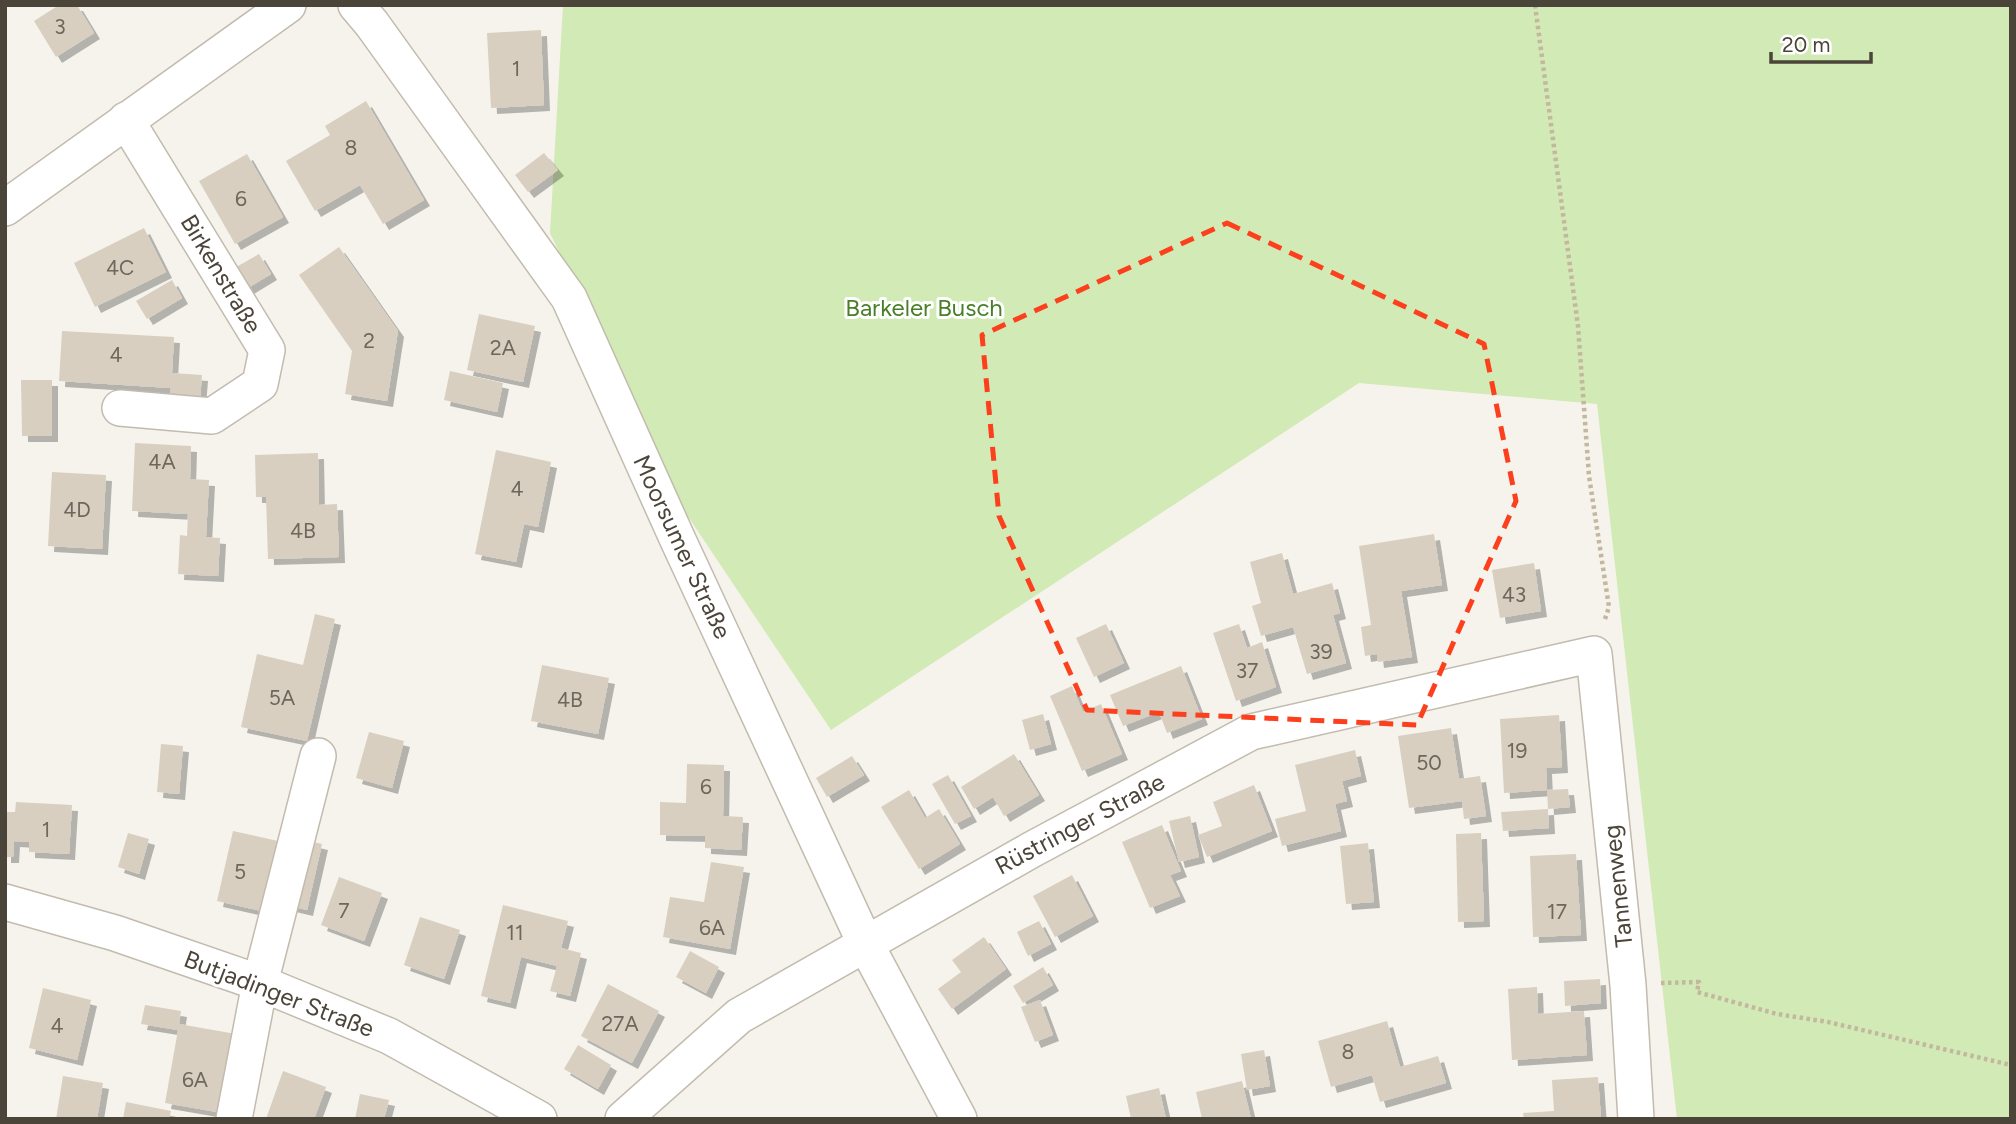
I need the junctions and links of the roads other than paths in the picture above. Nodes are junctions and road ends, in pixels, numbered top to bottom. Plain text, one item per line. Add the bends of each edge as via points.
1 (288, 5) edge
2 (356, 5) edge
3 (126, 120) junction
4 (5, 208) edge
5 (120, 408) dead end
6 (1594, 654) joint
7 (318, 756) dead end
8 (5, 902) edge
9 (865, 943) junction
10 (260, 983) junction
11 (234, 1119) edge
12 (539, 1119) edge
13 (623, 1119) edge
14 (960, 1119) edge
15 (1636, 1119) edge

1 - 3 street
2 - 9 street, Moorsumer Straße via 569,298
3 - 4 street
3 - 5 street, Birkenstraße via 267,350 260,384 212,416
6 - 9 street, Rüstringer Straße via 1251,732
6 - 15 street, Tannenweg via 1629,985
7 - 10 street
8 - 10 street, Butjadinger Straße via 115,933
9 - 13 street, Rüstringer Straße via 739,1016
9 - 14 street, Moorsumer Straße
10 - 11 street
10 - 12 street, Butjadinger Straße via 389,1036

